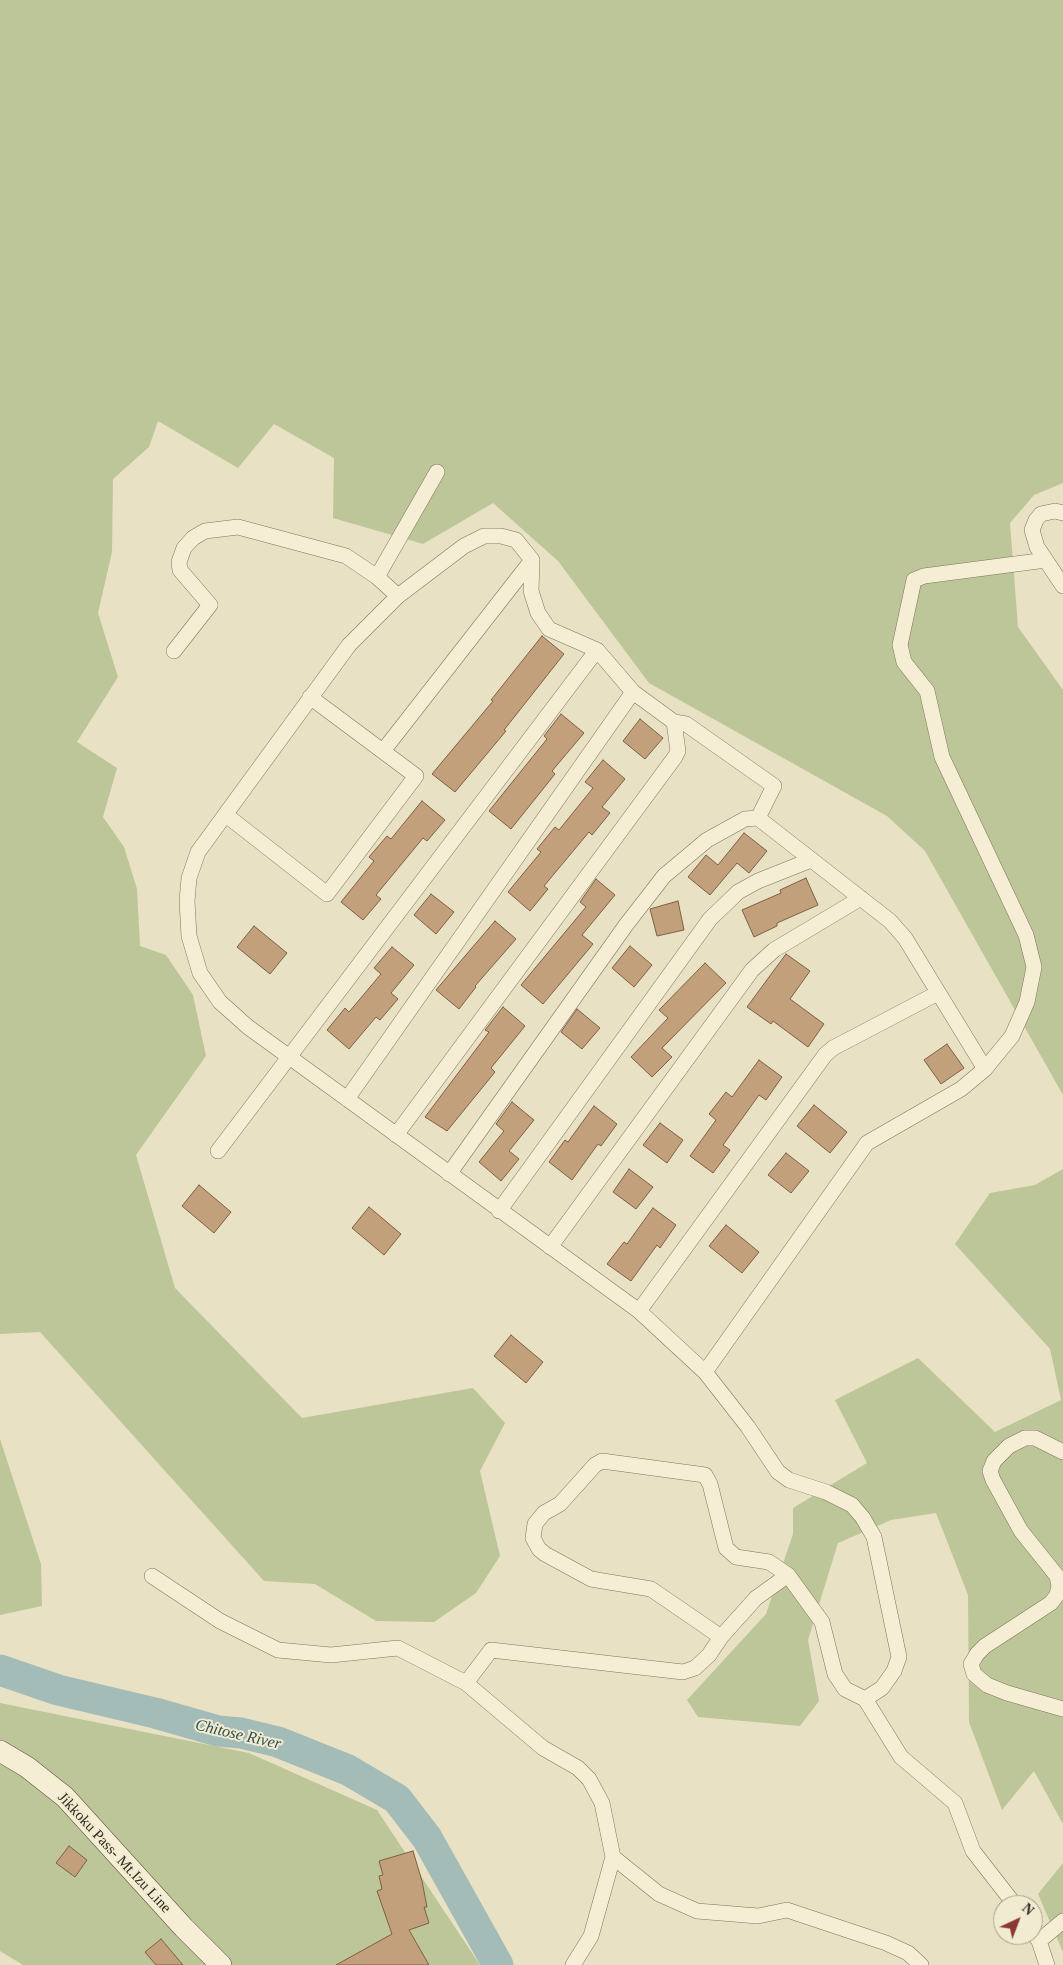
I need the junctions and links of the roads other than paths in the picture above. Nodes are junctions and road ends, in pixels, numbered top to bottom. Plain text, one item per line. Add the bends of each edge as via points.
1 (437, 472) dead end
2 (1063, 513) edge
3 (532, 560) junction
4 (1041, 560) junction
5 (377, 577) junction
6 (1063, 586) edge
7 (398, 596) junction
8 (597, 650) junction
9 (174, 651) dead end
10 (633, 692) junction
11 (310, 697) junction
12 (674, 722) junction
13 (383, 752) junction
14 (226, 814) junction
15 (758, 818) junction
16 (811, 860) junction
17 (861, 898) junction
18 (938, 993) junction
19 (288, 1056) junction
20 (984, 1069) junction
21 (347, 1099) junction
22 (396, 1135) junction
23 (218, 1151) dead end
24 (449, 1174) junction
25 (499, 1211) junction
26 (550, 1247) junction
27 (639, 1311) junction
28 (705, 1372) junction
29 (1063, 1452) edge
30 (788, 1574) junction
31 (152, 1576) dead end
32 (721, 1637) junction
33 (466, 1683) junction
34 (865, 1699) junction
35 (1063, 1709) edge
36 (0, 1751) edge
37 (613, 1857) junction
38 (1007, 1895) edge
39 (1063, 1921) edge
40 (1043, 1932) edge
41 (1039, 1945) edge
42 (221, 1965) edge
43 (573, 1965) edge
44 (921, 1965) edge
45 (1047, 1965) edge

1 - 5 street
2 - 4 street via 1041,514 1036,520 1032,530
3 - 7 street via 516,540 484,536 464,546
3 - 8 street via 531,590 538,613 549,629
3 - 13 street
4 - 6 street
4 - 20 street via 914,580 900,645 904,662 927,691 942,757 1026,935 1034,967 1027,1002 1012,1036
5 - 7 street
5 - 9 street via 346,556 320,548 238,527 205,531 184,548 179,562 180,570 210,605
7 - 11 street via 349,645
8 - 10 street
8 - 19 street
10 - 12 street
10 - 21 street
11 - 13 street
11 - 14 street
12 - 15 street via 686,724 774,786
12 - 22 street via 678,751 675,757
13 - 14 street via 416,776 327,894
14 - 19 street via 198,852 189,878 189,936 200,973 220,1002
15 - 16 street
15 - 24 street via 745,819 707,840 664,876 626,924
16 - 17 street
16 - 25 street via 758,880 738,892 710,919
17 - 18 street via 905,938
17 - 26 street via 774,950 752,970
18 - 20 street
18 - 27 street via 824,1055
19 - 21 street
19 - 23 street
20 - 28 street via 961,1090 868,1143
21 - 22 street
22 - 24 street
24 - 25 street
25 - 26 street
26 - 27 street
27 - 28 street
28 - 34 street via 778,1472 789,1480 852,1505 874,1537 899,1657 882,1688
29 - 35 street via 1035,1438 1025,1438 1009,1446 994,1461 990,1471 993,1480 1021,1531 1057,1576 1059,1586 1050,1603 985,1646 971,1664 974,1674 987,1685
30 - 32 street via 756,1598
30 - 32 street via 769,1562 736,1557 726,1548 710,1484 700,1473 602,1461 560,1504 544,1513 535,1524 534,1538 538,1549 546,1554 591,1579 651,1589
30 - 34 street via 822,1622 835,1674 845,1689
31 - 33 street via 220,1621 278,1650 332,1655 398,1648
32 - 33 street via 709,1655 695,1668 684,1672 491,1650
33 - 37 street via 544,1748 578,1768 589,1779 602,1803
34 - 38 street via 901,1757 955,1803 973,1851
36 - 42 main road, Jikkoku Pass- Mt.Izu Line via 27,1767 65,1797
37 - 43 street via 591,1936
37 - 44 street via 659,1894 697,1911 758,1916 787,1910 886,1942 908,1953
39 - 40 street
41 - 45 street

